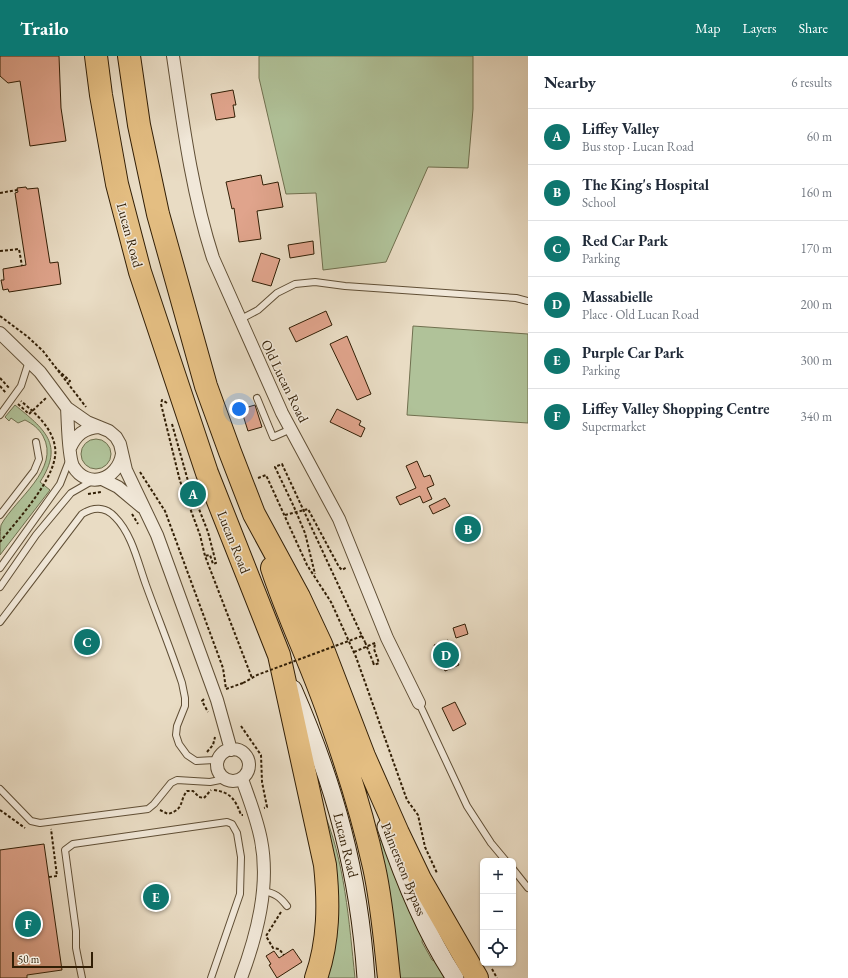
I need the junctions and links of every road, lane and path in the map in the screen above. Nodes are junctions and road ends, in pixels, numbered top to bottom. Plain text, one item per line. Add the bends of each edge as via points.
1 (96, 56) edge
2 (129, 56) edge
3 (173, 56) edge
4 (18, 190) dead end
5 (0, 193) edge
6 (0, 251) edge
7 (22, 266) dead end
8 (528, 301) edge
9 (0, 316) edge
10 (240, 320) junction
11 (1, 338) edge
12 (29, 359) junction
13 (54, 366) junction
14 (46, 398) dead end
15 (257, 398) dead end
16 (26, 405) dead end
17 (67, 408) junction
18 (169, 410) dead end
19 (32, 411) junction
20 (0, 416) edge
21 (171, 418) dead end
22 (99, 427) junction
23 (291, 429) junction
24 (36, 442) dead end
25 (70, 453) junction
26 (122, 453) junction
27 (98, 479) junction
28 (242, 485) junction
29 (296, 511) junction
30 (147, 512) junction
31 (254, 514) junction
32 (0, 516) edge
33 (285, 516) junction
34 (0, 542) edge
35 (11, 551) junction
36 (205, 556) junction
37 (0, 559) edge
38 (357, 562) junction
39 (0, 568) edge
40 (316, 577) junction
41 (0, 587) edge
42 (0, 622) edge
43 (362, 636) junction
44 (354, 652) junction
45 (279, 655) junction
46 (252, 678) junction
47 (225, 683) dead end
48 (204, 700) dead end
49 (419, 703) joint
50 (210, 716) dead end
51 (241, 726) dead end
52 (215, 733) dead end
53 (203, 752) dead end
54 (227, 752) junction
55 (364, 756) junction
56 (225, 779) junction
57 (242, 779) junction
58 (0, 789) edge
59 (211, 790) dead end
60 (263, 808) dead end
61 (160, 810) dead end
62 (504, 858) edge
63 (516, 873) edge
64 (437, 875) dead end
65 (528, 888) edge
66 (263, 891) junction
67 (287, 905) joint
68 (284, 955) dead end
69 (82, 978) edge
70 (211, 978) edge
71 (241, 978) edge
72 (316, 978) edge
73 (366, 978) edge
74 (389, 978) edge
75 (455, 978) edge
76 (477, 978) edge

1 - 45 highway, Lucan Road via 117,184 140,272 207,473
2 - 28 highway, Lucan Road via 139,125 158,214 206,386
3 - 10 street, Old Lucan Road via 204,233
4 - 5 path
6 - 7 path via 19,248
8 - 10 lane via 315,282 295,284 277,293 258,310
9 - 13 path via 36,344
10 - 23 street, Old Lucan Road
11 - 12 street
12 - 17 street
12 - 20 lane via 21,386
13 - 13 path via 67,383 70,381 68,377
14 - 19 path
15 - 23 lane via 273,437
16 - 19 path
17 - 22 street via 86,422
17 - 25 street
18 - 36 path via 167,403 162,400 180,481
19 - 34 path via 39,416 55,446 54,465 40,490
21 - 36 path via 188,481 208,532 216,563 213,564 210,554
22 - 25 street via 79,434
22 - 26 street via 116,437
23 - 38 street, Old Lucan Road via 339,519
24 - 32 lane via 39,459 34,471
25 - 27 street via 78,472 85,478
25 - 35 lane via 60,484
26 - 27 street via 117,469 110,475
26 - 30 street via 126,470
27 - 30 street via 118,487
27 - 41 lane via 70,493 36,535
28 - 31 highway, Lucan Road
28 - 33 path via 266,475
29 - 33 path
29 - 38 path via 308,509 342,570
29 - 40 path via 305,533
29 - 43 path, bridge via 275,467 282,464
30 - 54 street via 217,700
31 - 55 highway, Lucan Road via 321,644
31 - 74 highway via 284,603 331,720 359,806 383,916
33 - 40 path via 307,565
35 - 37 lane
35 - 39 lane
36 - 46 path
38 - 49 street, Old Lucan Road via 387,638
40 - 44 path via 331,602
42 - 54 lane via 82,514 90,509 106,511 114,516 129,539 182,683 185,706 176,726 177,740 187,755 196,761 214,760
43 - 44 path, bridge via 374,665 379,663 374,649 375,644
43 - 46 path, bridge
44 - 64 path via 407,800 418,816 425,847
45 - 72 highway via 325,865 328,892 327,931
45 - 73 main road, Lucan Road via 305,716 343,829 357,895
46 - 47 path, bridge via 226,689
48 - 50 path via 202,701
49 - 62 lane via 466,806
51 - 60 path via 260,755 267,807
52 - 53 path via 211,749
54 - 56 street via 218,767
54 - 57 street via 242,752 248,760 248,771
55 - 75 main road, Palmerston Bypass via 395,852 431,934
55 - 76 highway, Lucan Road via 420,879
56 - 57 street
56 - 58 lane via 210,782 177,780 171,783 148,809 40,823 30,821
57 - 66 street via 261,839
59 - 61 path via 204,798 198,797 193,791 188,791 181,807 168,814
63 - 65 lane
66 - 67 lane via 273,893
66 - 71 street via 256,932
67 - 68 path via 266,936 273,948 279,949
69 - 70 lane via 76,948 66,847 226,822 232,824 237,833 242,883 239,900

